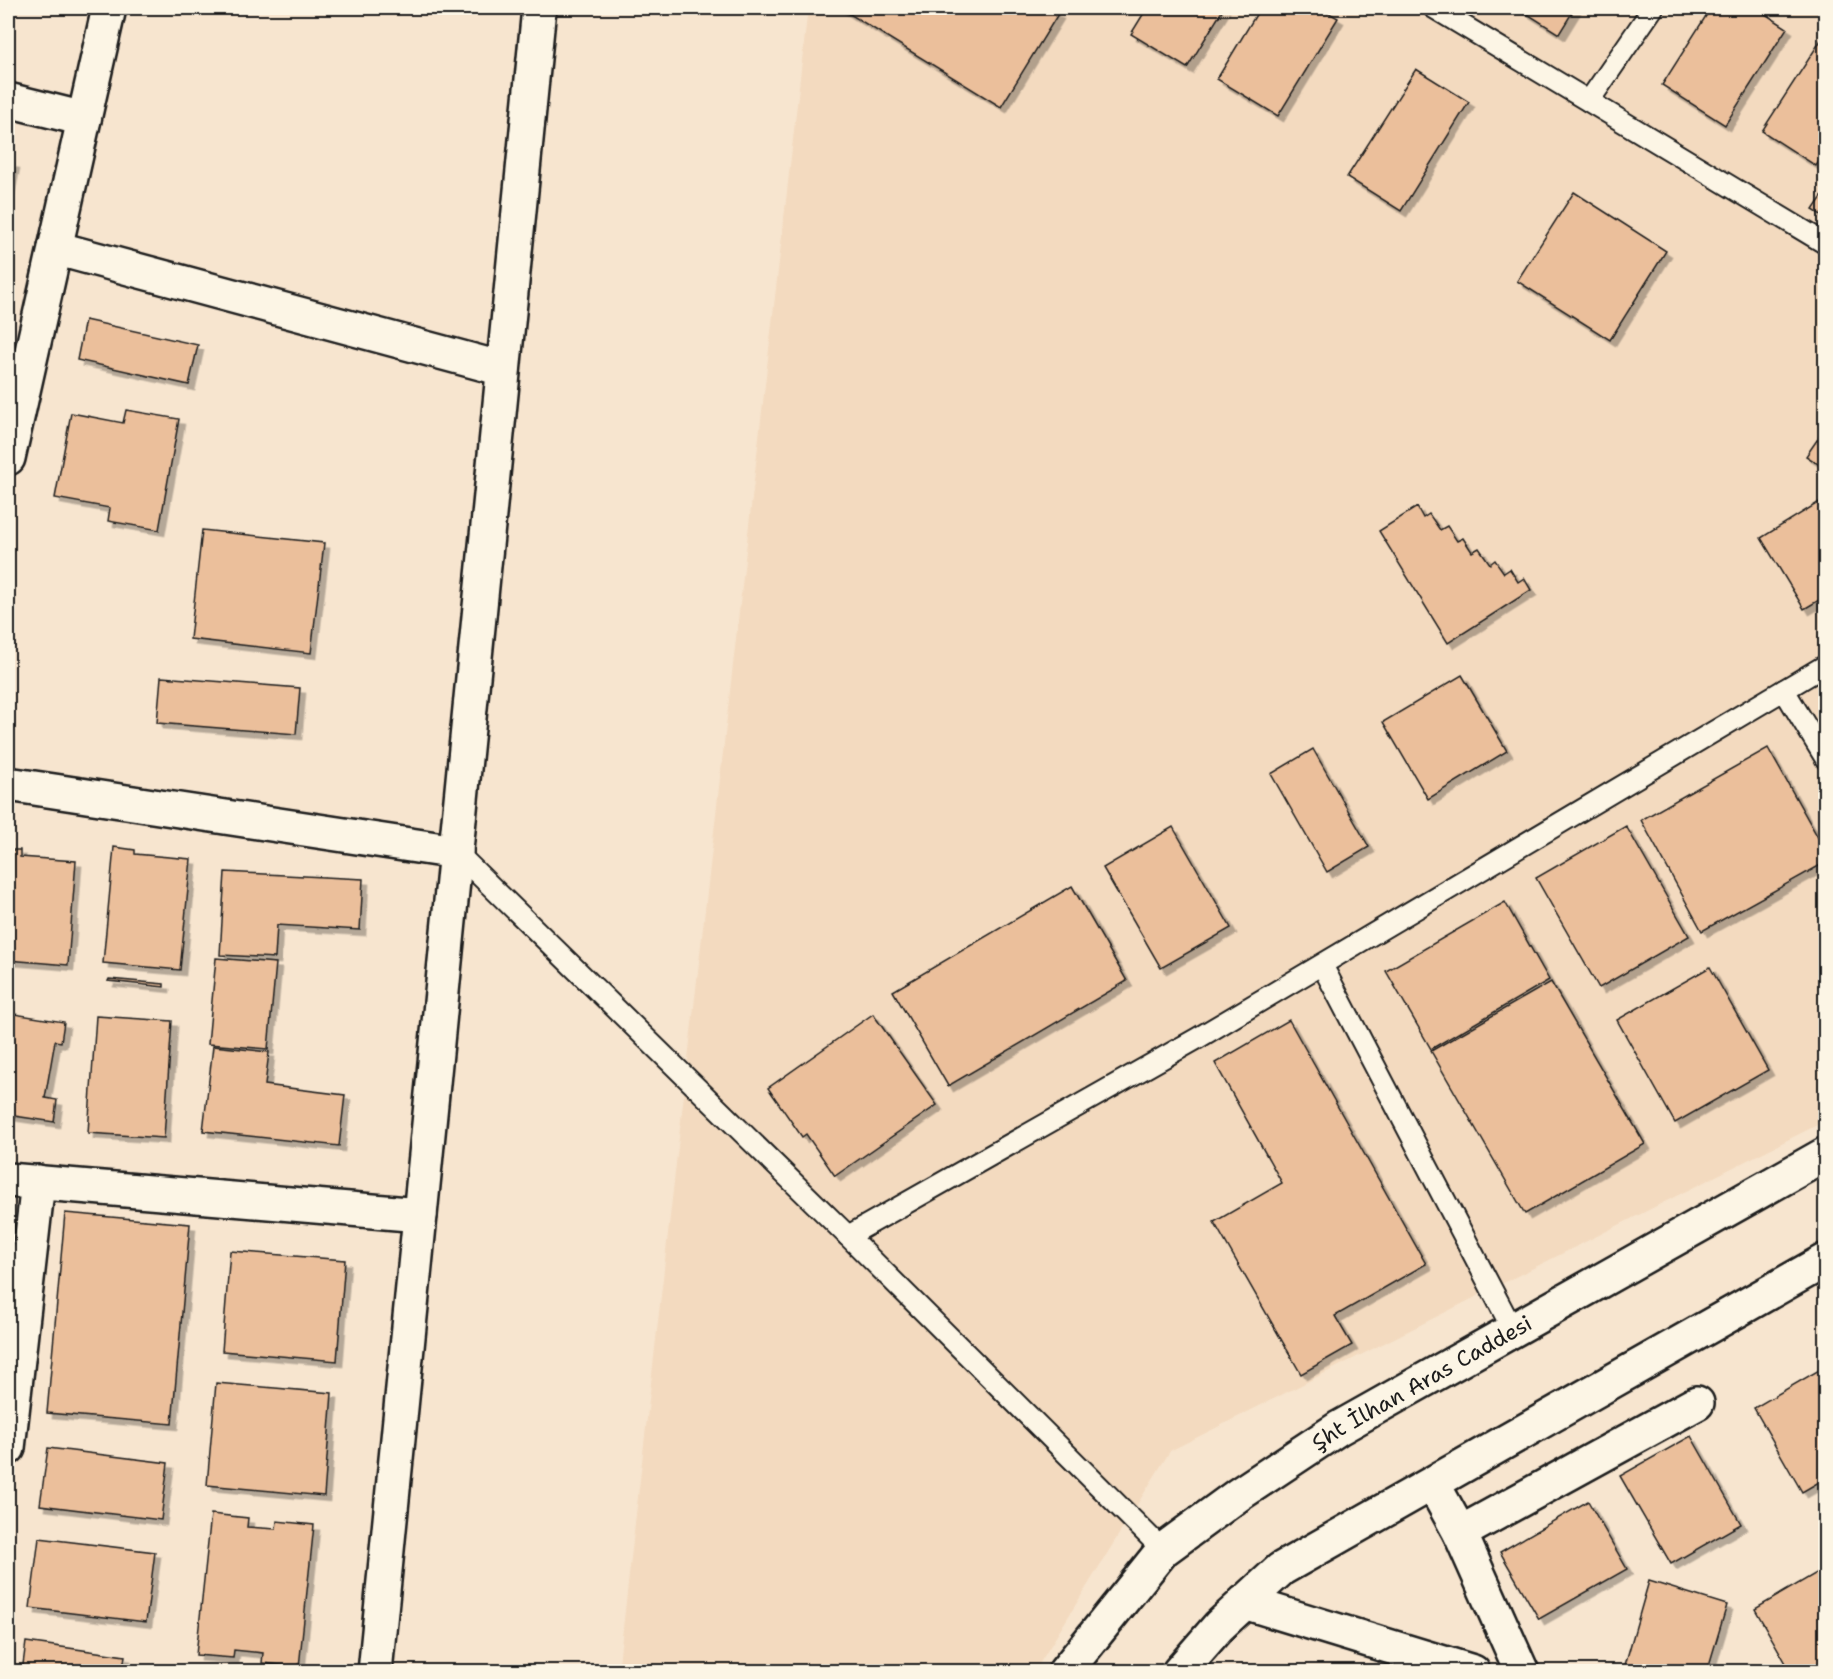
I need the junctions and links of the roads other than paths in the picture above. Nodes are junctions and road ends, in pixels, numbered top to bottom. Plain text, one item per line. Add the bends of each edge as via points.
1 (109, 8) edge
2 (539, 8) edge
3 (1434, 8) edge
4 (1653, 8) edge
5 (8, 100) edge
6 (1589, 101) junction
7 (84, 119) junction
8 (1826, 244) edge
9 (55, 248) junction
10 (503, 369) junction
11 (8, 458) edge
12 (1826, 665) edge
13 (1784, 690) junction
14 (1826, 759) edge
15 (8, 784) edge
16 (456, 852) junction
17 (1322, 965) junction
18 (1826, 1154) edge
19 (23, 1181) edge
20 (420, 1215) junction
21 (848, 1236) junction
22 (1826, 1260) edge
23 (1513, 1330) junction
24 (1697, 1403) dead end
25 (8, 1448) edge
26 (1433, 1484) junction
27 (1460, 1533) junction
28 (1163, 1550) junction
29 (1244, 1602) junction
30 (375, 1671) edge
31 (1065, 1671) edge
32 (1179, 1671) edge
33 (1473, 1671) edge
34 (1522, 1671) edge

1 - 7 street
2 - 10 street
3 - 6 lane
4 - 6 lane
5 - 7 street
6 - 8 lane
7 - 9 street
9 - 10 street
9 - 11 street
10 - 16 street
12 - 13 lane
13 - 14 lane
13 - 17 lane
15 - 16 street
16 - 20 street
16 - 21 lane
17 - 21 lane
17 - 23 lane
18 - 23 street, Şht İlhan Aras Caddesi
19 - 20 street
19 - 25 street
20 - 30 street
21 - 28 lane
22 - 26 street
23 - 28 street, Şht İlhan Aras Caddesi via 1339,1428
24 - 27 street
26 - 27 street
26 - 29 street via 1281,1569
27 - 34 street
28 - 31 street, Şht İlhan Aras Caddesi
29 - 32 street
29 - 33 street

